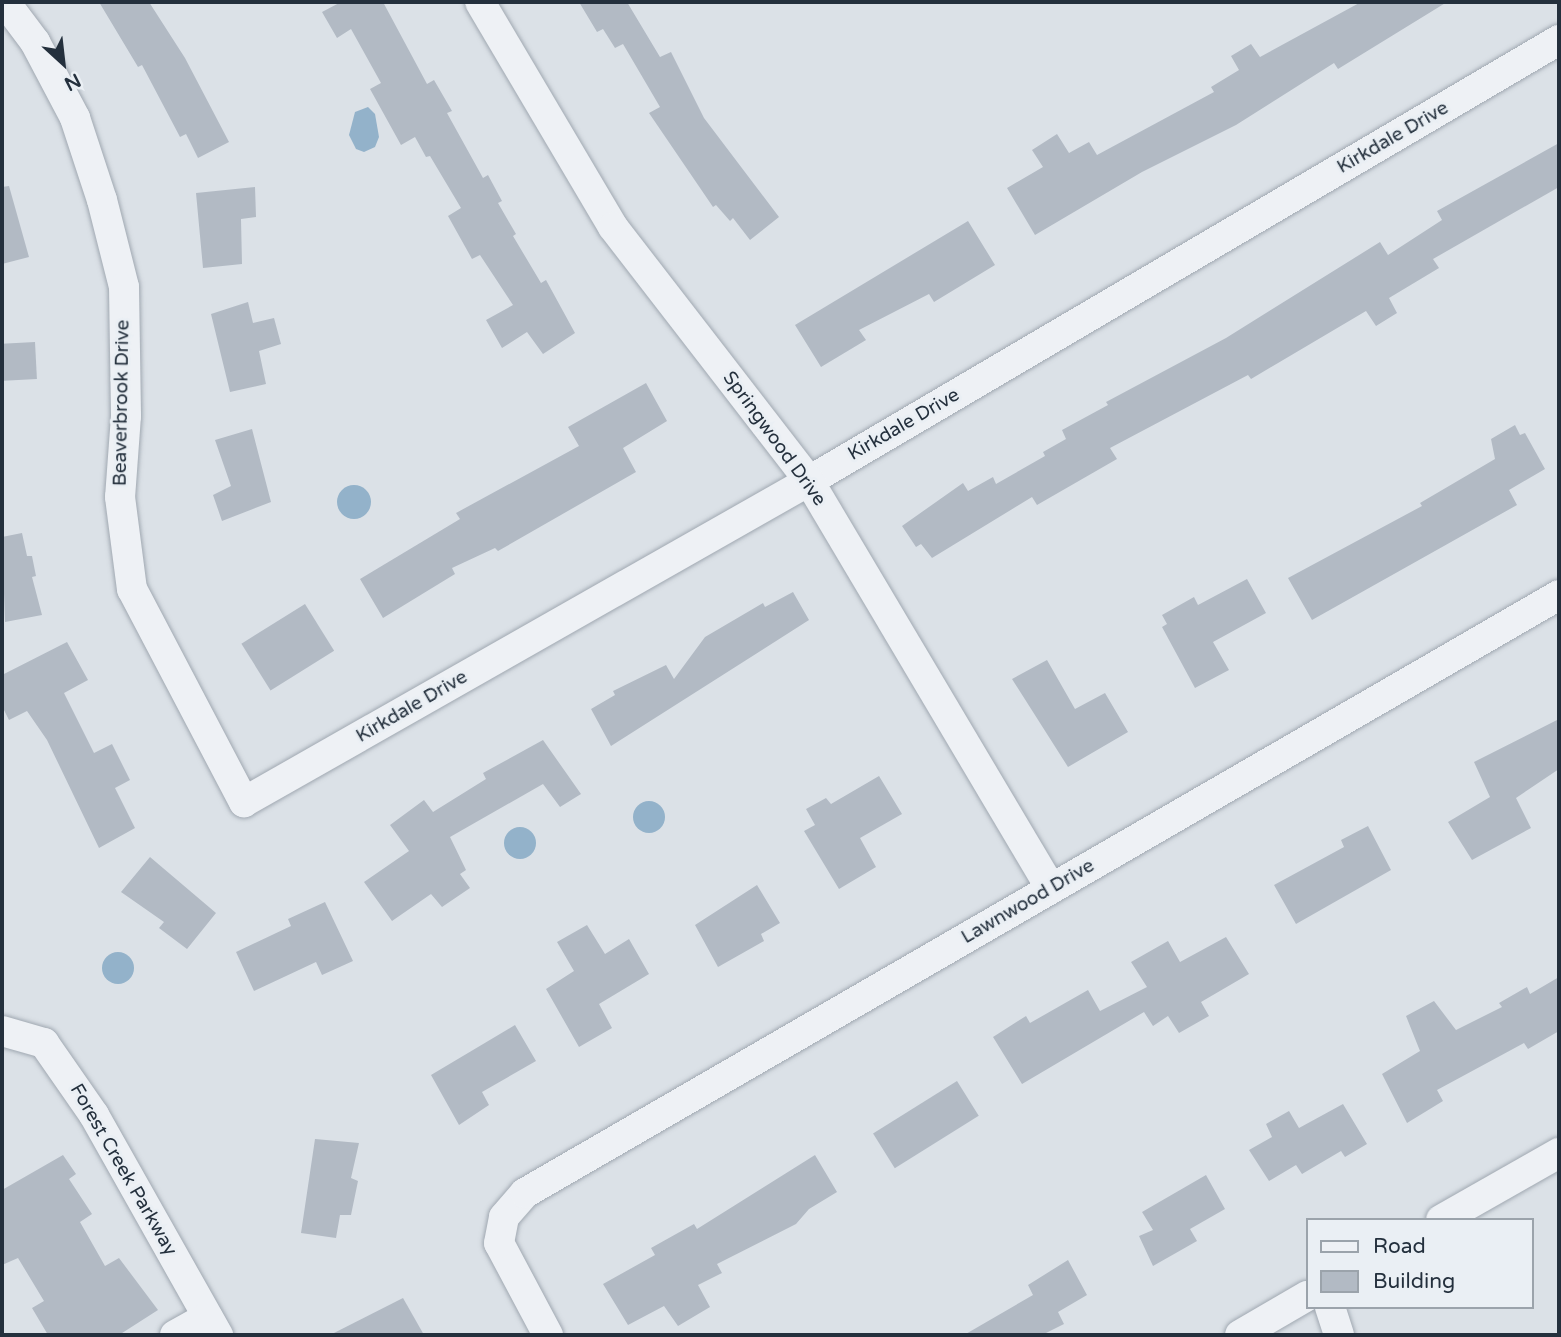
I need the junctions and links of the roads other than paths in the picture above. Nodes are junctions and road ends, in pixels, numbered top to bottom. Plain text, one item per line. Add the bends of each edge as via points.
1 (5, 2) edge
2 (480, 2) edge
3 (1559, 40) edge
4 (809, 481) junction
5 (1559, 595) edge
6 (244, 802) joint
7 (1051, 889) junction
8 (3, 1032) edge
9 (1559, 1153) edge
10 (1445, 1218) edge
11 (1306, 1297) edge
12 (1330, 1309) edge
13 (212, 1326) edge
14 (175, 1335) edge
15 (548, 1335) edge
16 (1240, 1335) edge
17 (1339, 1335) edge

1 - 6 street, Beaverbrook Drive via 35,42 75,118 124,287 126,416 120,497 132,589
2 - 4 street, Springwood Drive via 613,227
3 - 4 street, Kirkdale Drive
4 - 6 street, Kirkdale Drive
4 - 7 street, Springwood Drive
5 - 7 street, Lawnwood Drive
7 - 15 street, Lawnwood Drive via 525,1194 504,1217 499,1243
8 - 13 street, Forest Creek Parkway via 44,1043 94,1115
9 - 10 street
11 - 16 street
12 - 17 street
13 - 14 street

